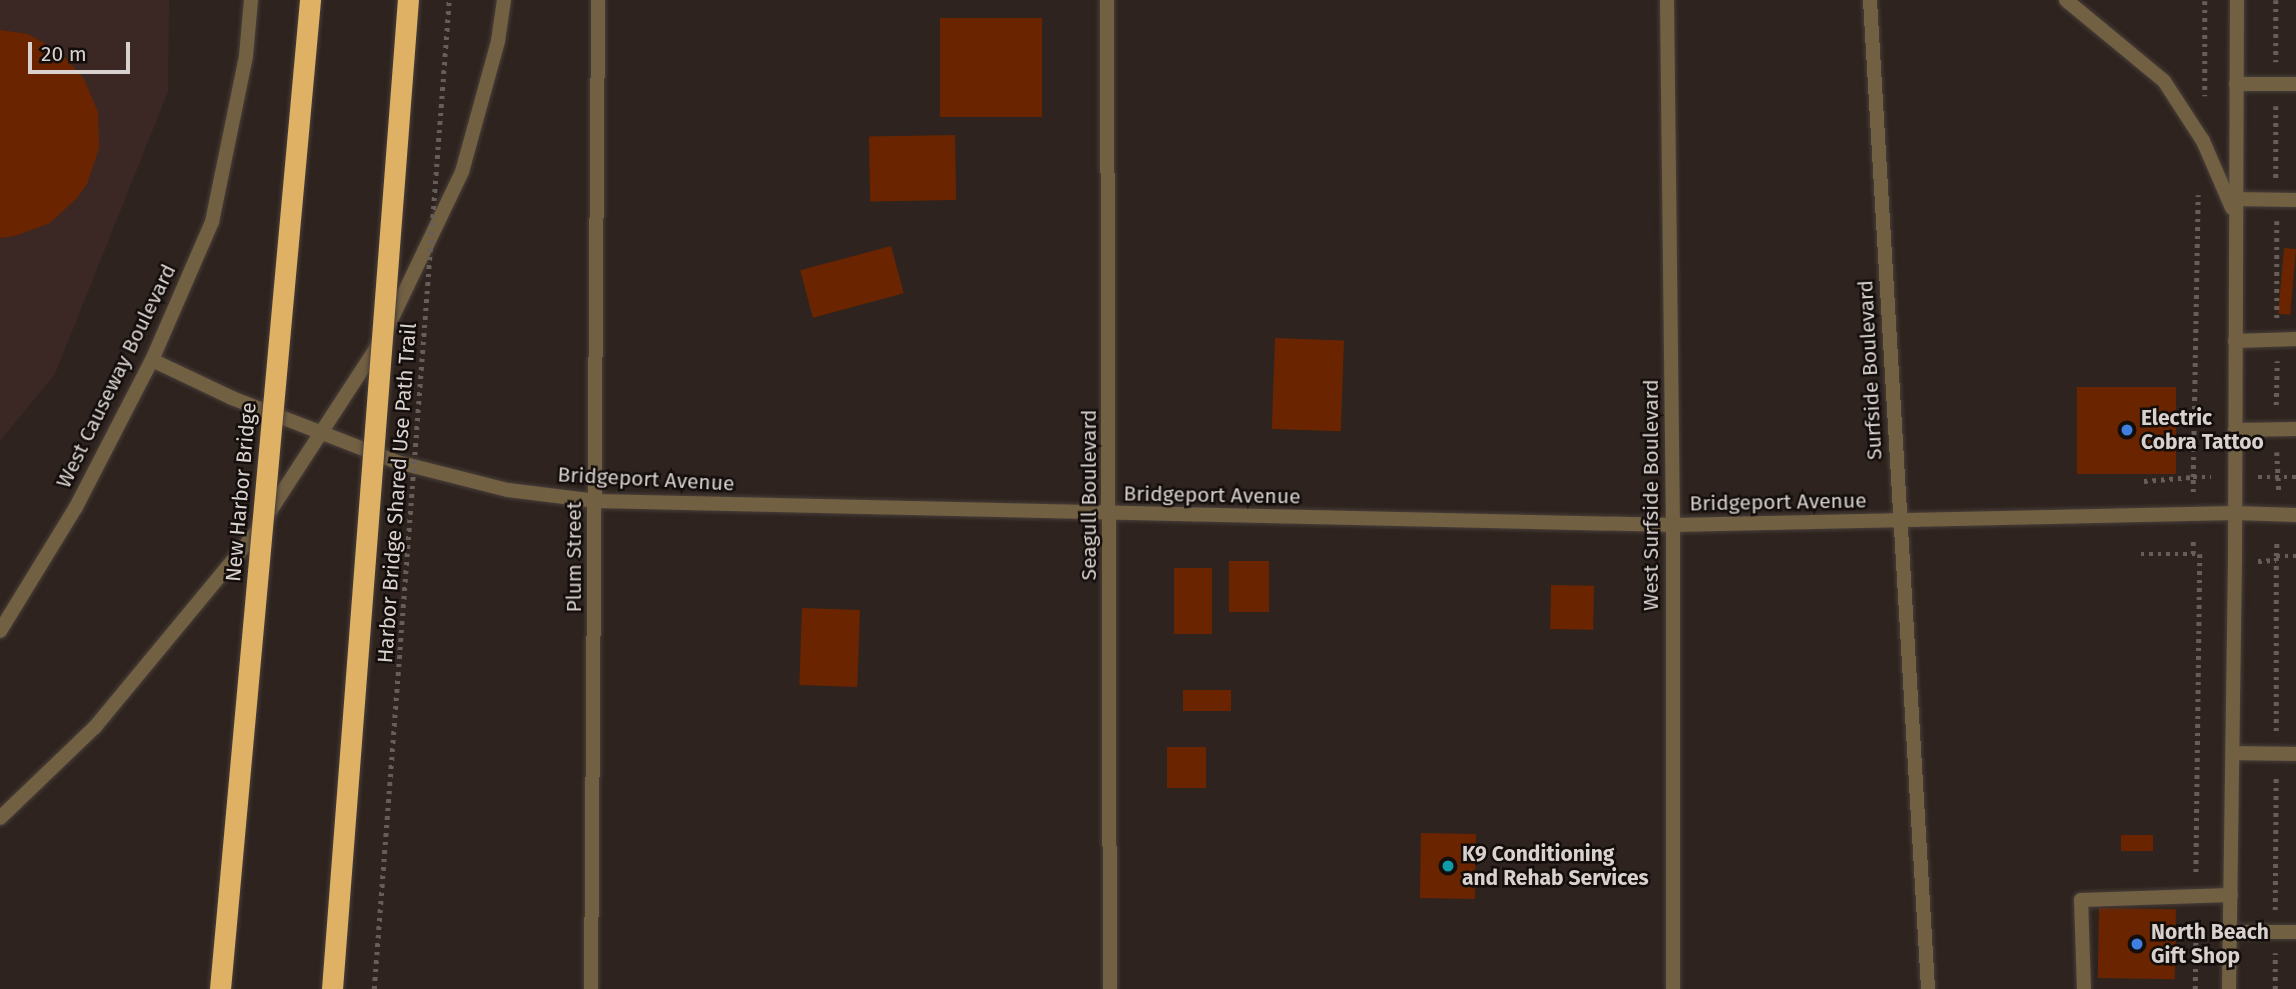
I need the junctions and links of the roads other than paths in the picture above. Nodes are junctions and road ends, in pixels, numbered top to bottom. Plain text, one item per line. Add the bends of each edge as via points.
1 (251, 0) edge
2 (310, 0) edge
3 (408, 0) edge
4 (504, 0) edge
5 (598, 0) edge
6 (1107, 0) edge
7 (1667, 0) edge
8 (1870, 0) edge
9 (2066, 0) edge
10 (2237, 0) edge
11 (2236, 84) junction
12 (2296, 84) edge
13 (2296, 200) edge
14 (2234, 206) junction
15 (2296, 339) edge
16 (2235, 341) junction
17 (152, 360) junction
18 (2296, 429) edge
19 (2235, 430) junction
20 (321, 432) junction
21 (596, 501) junction
22 (2236, 513) junction
23 (1110, 514) junction
24 (2296, 515) edge
25 (1900, 520) junction
26 (1673, 525) junction
27 (0, 632) edge
28 (2233, 754) junction
29 (2296, 754) edge
30 (0, 818) edge
31 (2231, 895) junction
32 (2231, 932) junction
33 (2296, 932) edge
34 (220, 989) edge
35 (332, 989) edge
36 (591, 989) edge
37 (1110, 989) edge
38 (1673, 989) edge
39 (1927, 989) edge
40 (2084, 989) edge
41 (2229, 989) edge

1 - 17 street, West Causeway Boulevard via 246,56 212,222
2 - 34 highway, New Harbor Bridge, bridge
3 - 35 highway, bridge
4 - 20 street via 498,41 461,172 382,339
5 - 21 street, Plum Street
6 - 23 street, Seagull Boulevard
7 - 26 street, West Surfside Boulevard
8 - 25 street, Surfside Boulevard
9 - 14 street via 2164,80 2203,141
10 - 11 street
11 - 12 street
11 - 14 street
13 - 14 street
14 - 16 street
15 - 16 street
16 - 19 street
17 - 20 street, Bridgeport Avenue via 232,398
17 - 27 street, West Causeway Boulevard via 76,507
18 - 19 street
19 - 22 street
20 - 21 street, Bridgeport Avenue via 397,461 508,490
20 - 30 street via 257,531 95,727
21 - 23 street, Bridgeport Avenue
21 - 36 street, Plum Street
22 - 24 street, Bridgeport Avenue
22 - 25 street, Bridgeport Avenue
22 - 28 street
23 - 26 street, Bridgeport Avenue
23 - 37 street, Seagull Boulevard
25 - 26 street, Bridgeport Avenue
25 - 39 street, Surfside Boulevard
26 - 38 street, West Surfside Boulevard
28 - 29 street
28 - 31 street
31 - 32 street
31 - 40 street via 2081,900
32 - 33 street
32 - 41 street

